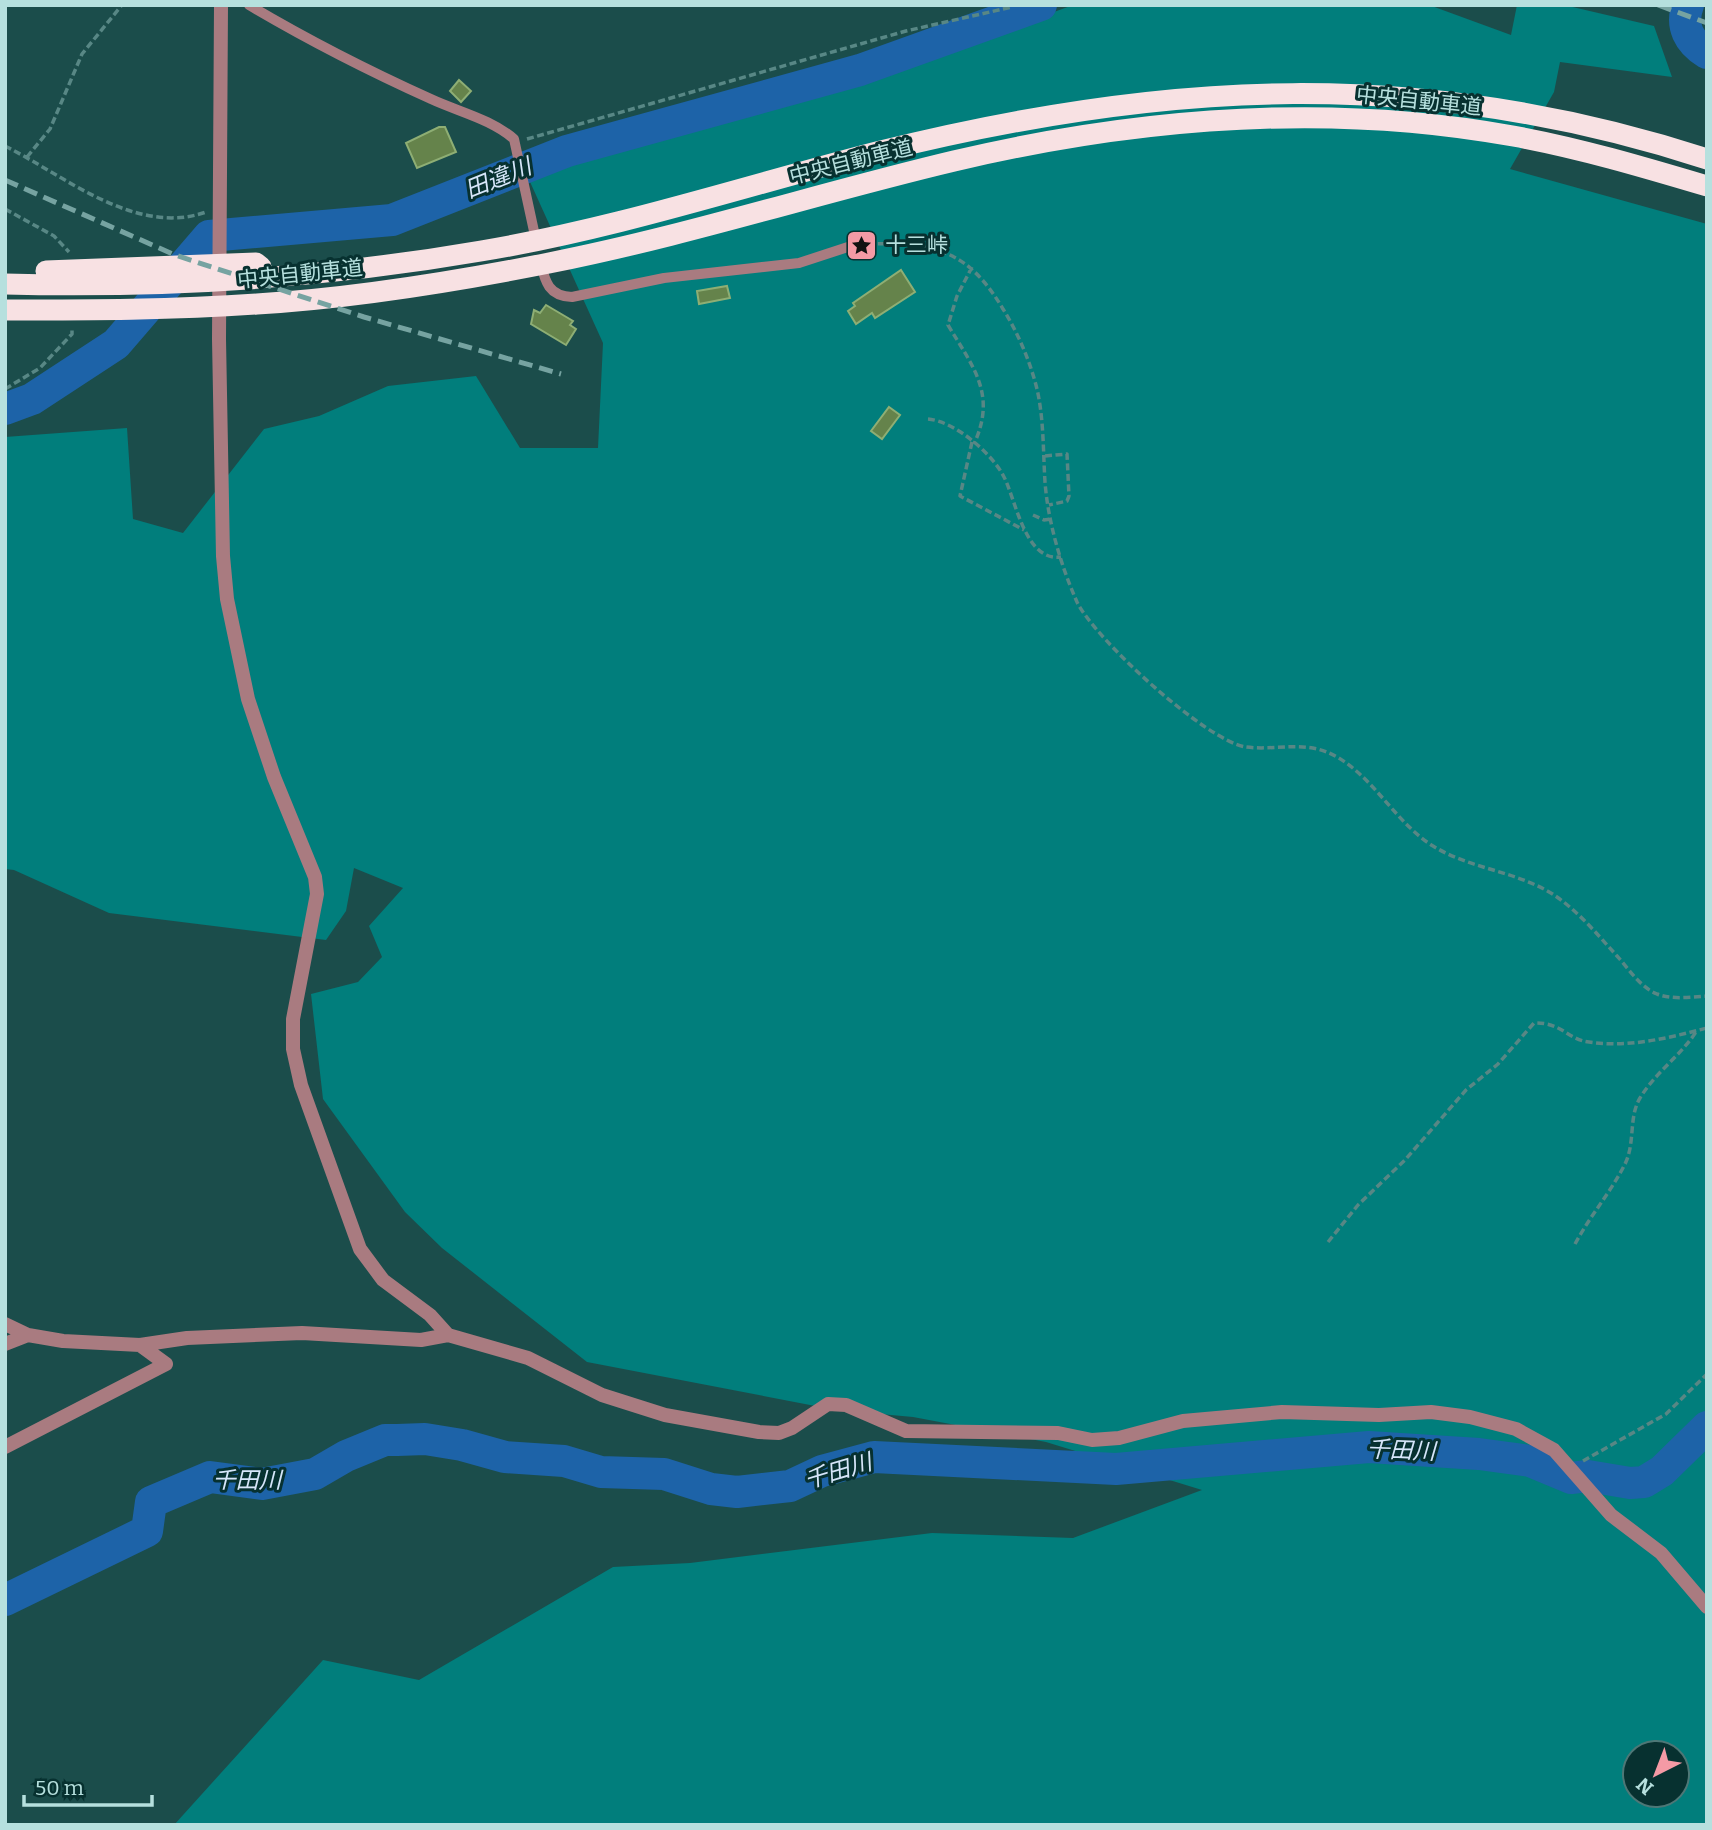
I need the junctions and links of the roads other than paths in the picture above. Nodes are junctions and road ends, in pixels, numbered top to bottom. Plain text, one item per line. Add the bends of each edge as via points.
1 (221, 5) edge
2 (248, 5) edge
3 (1707, 159) edge
4 (1707, 186) edge
5 (854, 245) road end
6 (5, 270) edge
7 (60, 278) junction
8 (5, 284) edge
9 (5, 310) edge
10 (59, 310) junction
11 (5, 318) edge
12 (5, 1324) edge
13 (28, 1335) junction
14 (449, 1335) junction
15 (5, 1344) edge
16 (140, 1345) junction
17 (5, 1447) edge
18 (1707, 1607) edge

1 - 14 street via 223,556 248,699 317,894 293,1019 297,1069 360,1248 383,1280
2 - 5 lane via 315,43 501,129 515,146 546,285 561,297 746,267 799,263
3 - 7 highway, 中央自動車道 via 1590,126 1456,102 1372,93 1239,93 1022,120 481,251 272,276 256,263
4 - 10 highway, 中央自動車道 via 1585,152 1502,135 1370,119 1241,118 1155,125 1029,145 549,263 354,295 259,304
6 - 7 highway
7 - 8 highway
9 - 10 highway, 中央自動車道
10 - 11 highway
12 - 13 street
13 - 15 street
13 - 16 street via 63,1342
14 - 16 street via 421,1340 302,1333 187,1338
14 - 18 street via 528,1358 603,1395 665,1415 759,1432 792,1428 828,1404 846,1405 906,1431 1058,1433 1092,1440 1206,1418 1282,1412 1431,1412 1470,1417 1516,1429 1554,1450 1611,1515 1661,1553
16 - 17 street via 166,1364

